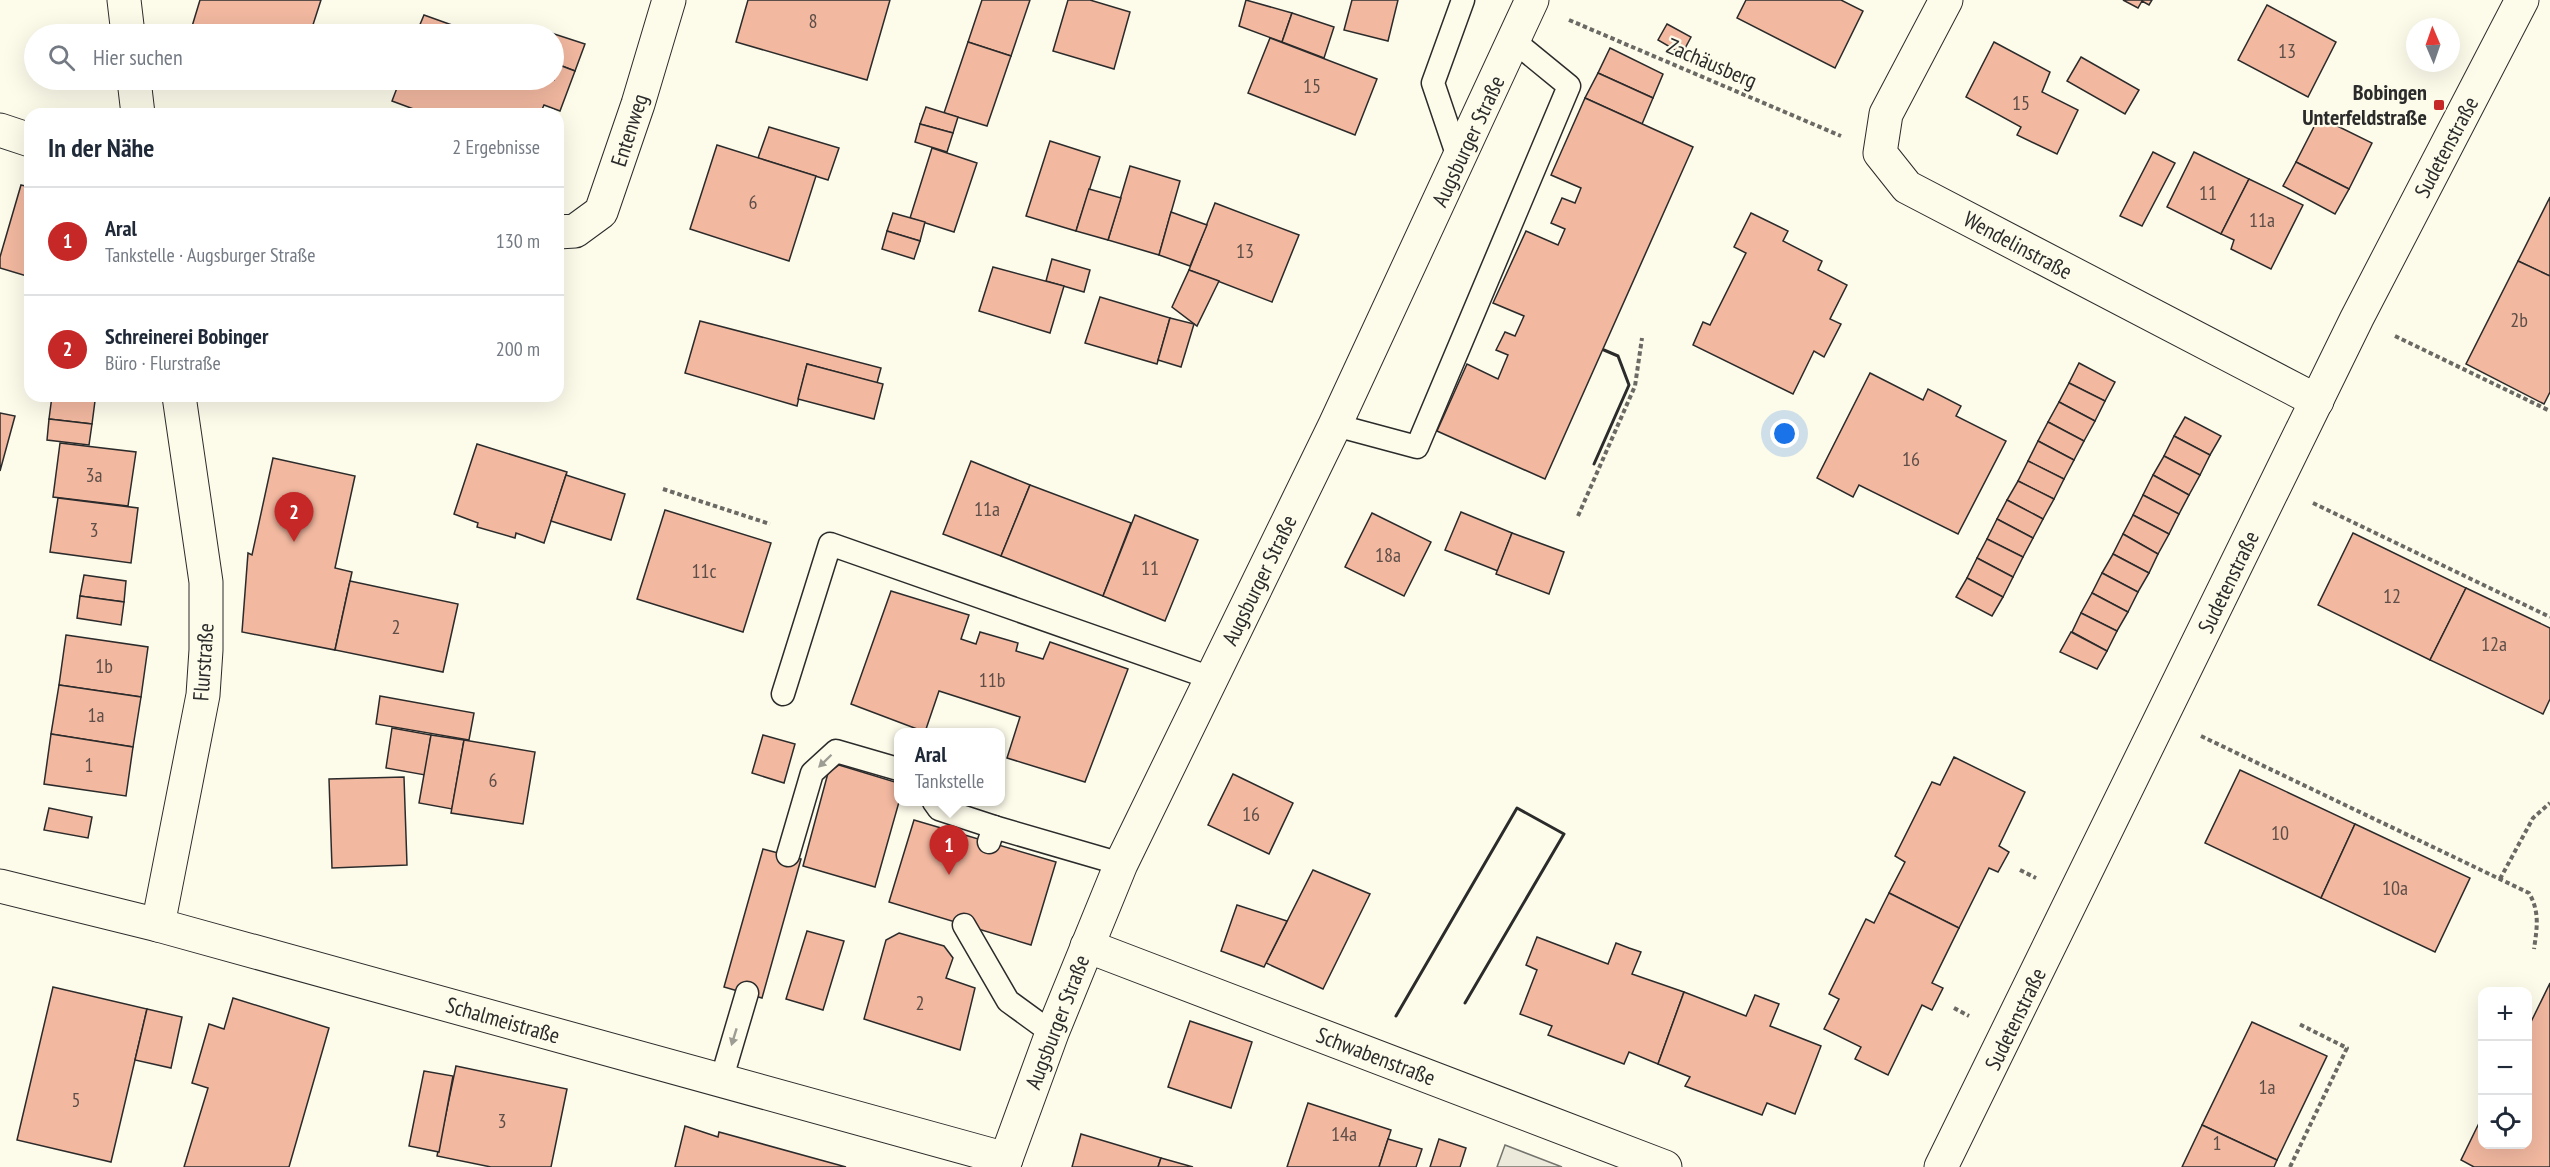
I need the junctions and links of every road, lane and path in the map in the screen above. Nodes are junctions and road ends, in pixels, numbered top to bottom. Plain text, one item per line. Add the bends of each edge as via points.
1 (124, 0) edge
2 (669, 0) edge
3 (1462, 0) edge
4 (1946, 0) edge
5 (2522, 0) edge
6 (1531, 2) edge
7 (128, 24) edge
8 (1514, 41) junction
9 (135, 90) edge
10 (137, 108) edge
11 (0, 130) edge
12 (24, 138) edge
13 (1880, 153) junction
14 (1459, 160) junction
15 (564, 232) edge
16 (2357, 318) junction
17 (1642, 338) dead end
18 (2317, 401) junction
19 (180, 402) edge
20 (2550, 411) edge
21 (1335, 425) junction
22 (2276, 485) junction
23 (663, 489) dead end
24 (1578, 516) dead end
25 (770, 524) dead end
26 (2550, 617) edge
27 (1211, 678) junction
28 (783, 694) dead end
29 (2161, 717) junction
30 (894, 768) edge
31 (2550, 803) edge
32 (937, 806) edge
33 (788, 855) dead end
34 (1121, 864) junction
35 (2500, 879) junction
36 (0, 886) edge
37 (158, 925) junction
38 (964, 925) dead end
39 (1087, 946) junction
40 (2534, 949) dead end
41 (747, 993) dead end
42 (2299, 1024) dead end
43 (1052, 1032) junction
44 (721, 1081) junction
45 (1004, 1163) edge
46 (1665, 1167) edge
47 (1941, 1167) edge
48 (2290, 1167) edge

1 - 7 street
2 - 15 street, Entenweg via 601,212 575,231
3 - 14 lane via 1433,83
4 - 13 street via 1886,114
5 - 16 street, Sudetenstraße
6 - 8 street, Augsburger Straße
6 - 13 path, Zachäusberg
8 - 14 street, Augsburger Straße
8 - 21 lane via 1569,86 1417,447
9 - 10 street
11 - 12 street
13 - 18 street, Wendelinstraße via 1907,187
14 - 21 street, Augsburger Straße
16 - 18 street, Sudetenstraße
16 - 20 path
17 - 24 path via 1635,386
18 - 22 street, Sudetenstraße
19 - 37 street, Flurstraße via 206,582 206,650 203,695
21 - 27 street, Augsburger Straße
22 - 26 path
22 - 29 street, Sudetenstraße
23 - 25 path
27 - 28 lane via 830,544
27 - 34 street, Augsburger Straße
29 - 35 path
29 - 47 street, Sudetenstraße
30 -> 33 lane via 836,751 813,773
31 - 35 path via 2533,818
32 - 34 lane via 992,834
34 - 39 street, Augsburger Straße
35 - 40 path via 2529,893 2535,903 2538,918
36 - 37 street, Schalmeistraße
37 - 44 street, Schalmeistraße
38 - 43 lane via 1008,1001
39 - 43 street, Augsburger Straße
39 - 46 street, Schwabenstraße
41 -> 44 lane
42 - 48 path via 2347,1048
43 - 45 street, Augsburger Straße
44 - 45 street, Schalmeistraße

